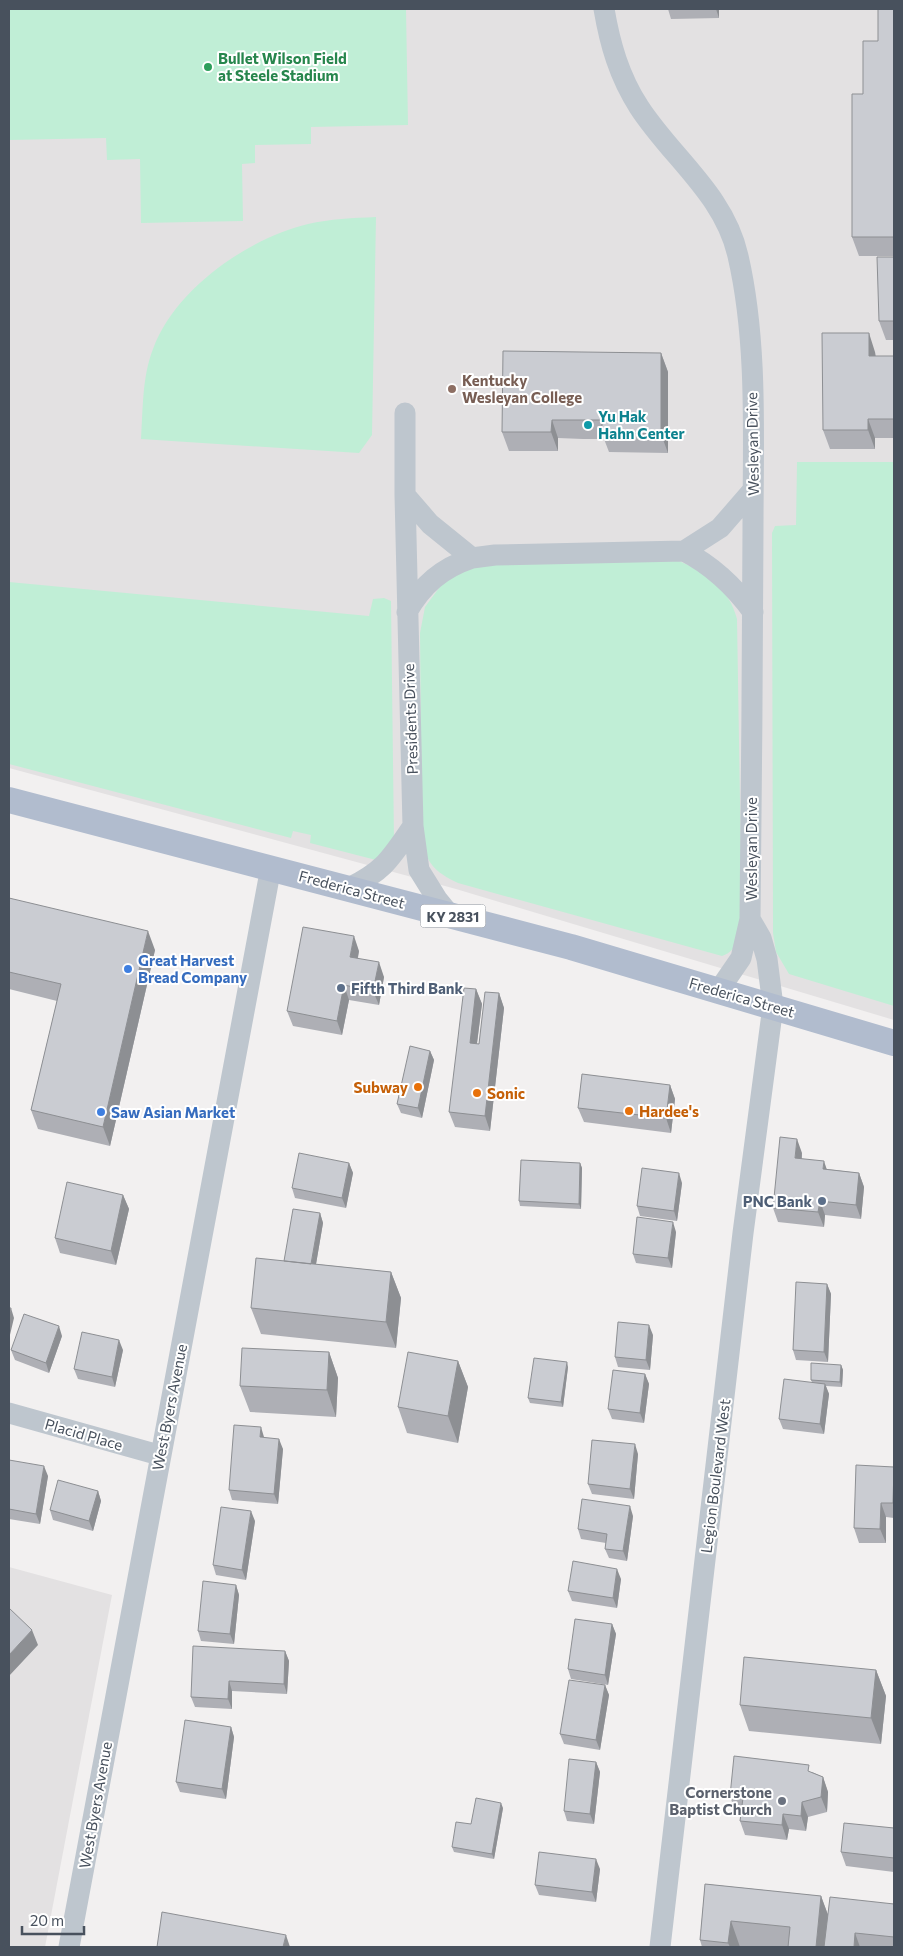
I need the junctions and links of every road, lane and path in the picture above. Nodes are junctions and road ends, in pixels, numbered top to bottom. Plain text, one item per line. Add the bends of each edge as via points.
1 (604, 9) edge
2 (405, 413) dead end
3 (753, 490) junction
4 (405, 495) junction
5 (684, 550) junction
6 (472, 558) junction
7 (407, 612) junction
8 (753, 612) junction
9 (9, 800) edge
10 (413, 826) junction
11 (271, 867) junction
12 (349, 888) junction
13 (450, 915) junction
14 (750, 919) junction
15 (719, 990) junction
16 (773, 1006) junction
17 (894, 1043) edge
18 (9, 1413) edge
19 (159, 1455) junction
20 (69, 1947) edge
21 (660, 1947) edge

1 - 3 street, Wesleyan Drive via 610,44 622,77 640,108 708,191 726,222 738,255 751,333
2 - 4 street, Presidents Drive
3 - 5 street via 720,528
3 - 8 street, Wesleyan Drive
4 - 6 street via 430,524
4 - 7 street, Presidents Drive
5 - 6 street
5 - 8 street via 720,573
6 - 7 street via 454,564 433,578 416,595
7 - 10 street, Presidents Drive
8 - 14 street, Wesleyan Drive
9 - 11 main road, Frederica Street / KY 2831
10 - 12 street via 385,866
10 - 13 street, Presidents Drive via 419,870 436,900
11 - 12 main road, Frederica Street / KY 2831
11 - 19 street, West Byers Avenue
12 - 13 main road, Frederica Street / KY 2831
13 - 15 main road, Frederica Street / KY 2831
14 - 15 street, Wesleyan Drive via 741,958
14 - 16 street, Wesleyan Drive via 761,938 767,959
15 - 16 main road, Frederica Street / KY 2831
16 - 17 main road, Frederica Street / KY 2831
16 - 21 street, Legion Boulevard West via 743,1233
18 - 19 street, Placid Place
19 - 20 street, West Byers Avenue

